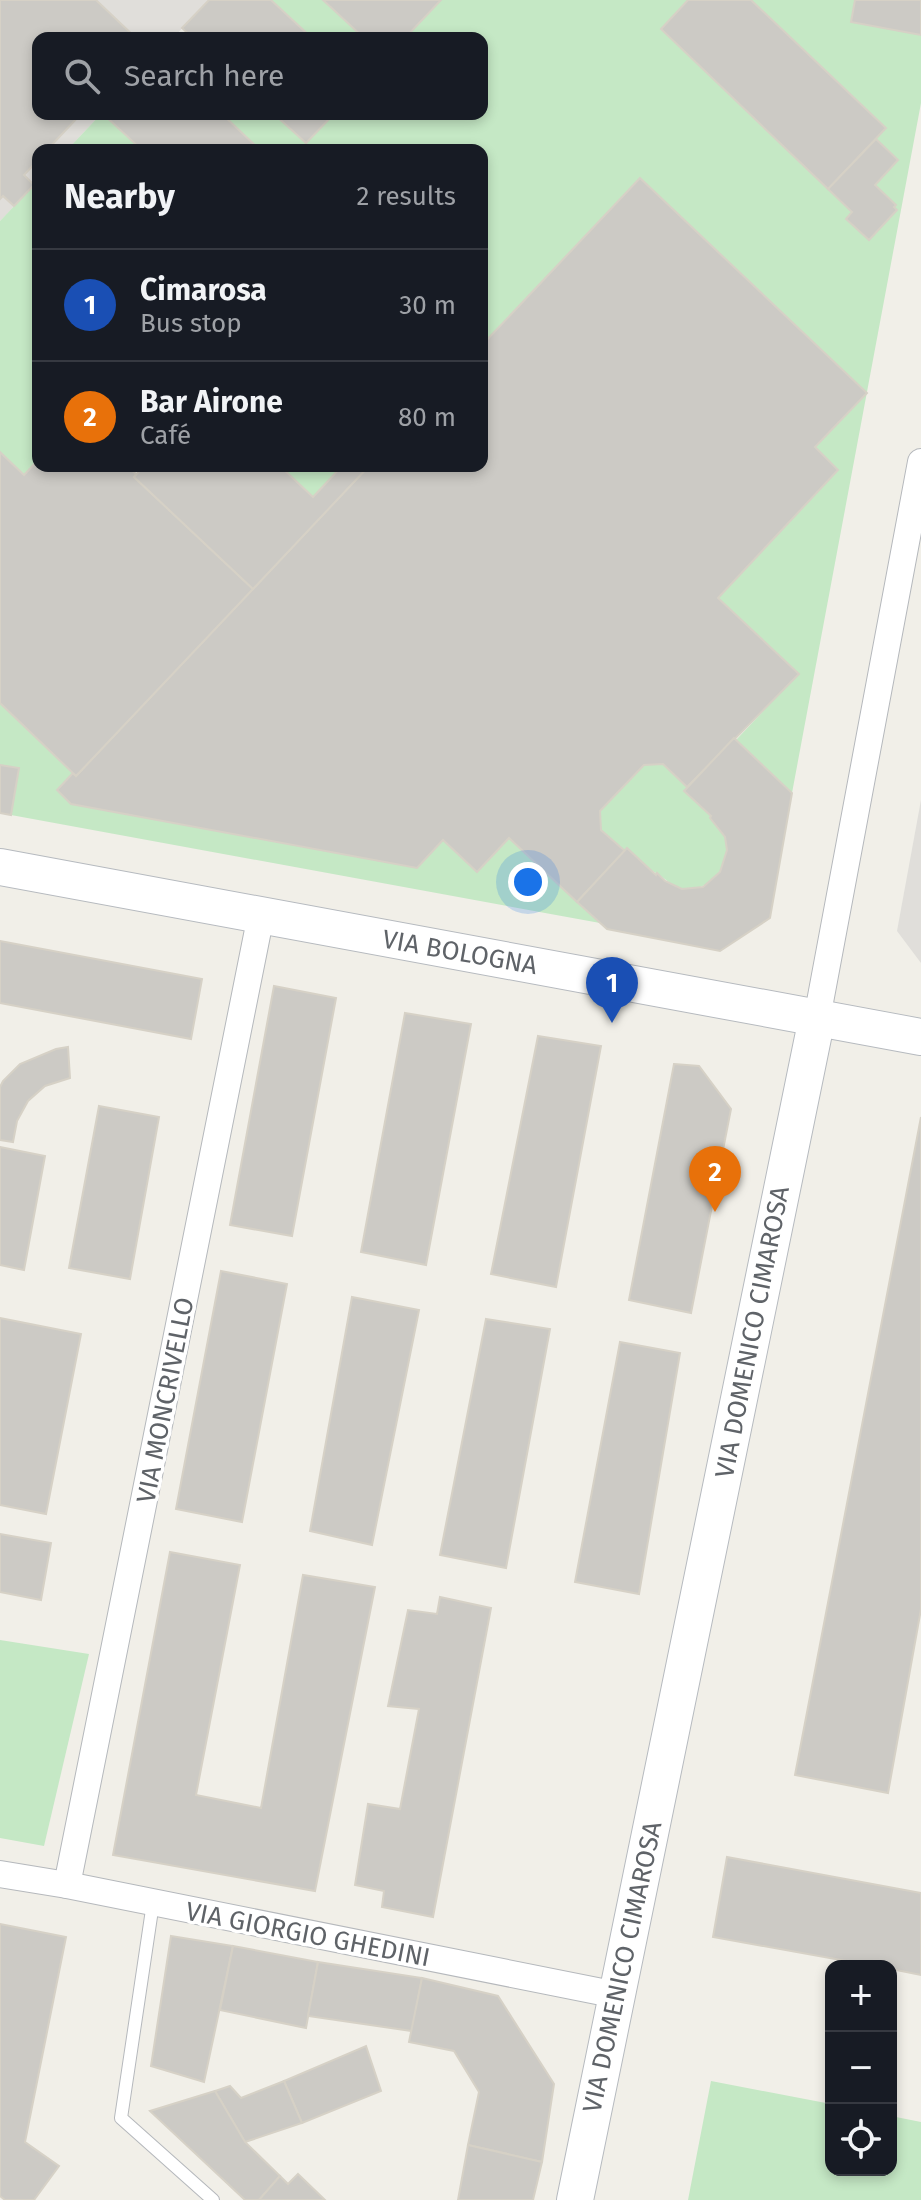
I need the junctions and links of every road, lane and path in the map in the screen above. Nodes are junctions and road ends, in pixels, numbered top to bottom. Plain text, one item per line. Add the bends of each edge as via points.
1 (921, 462) edge
2 (917, 505) edge
3 (0, 867) edge
4 (261, 915) junction
5 (817, 1018) junction
6 (921, 1037) edge
7 (0, 1874) edge
8 (67, 1885) junction
9 (153, 1903) junction
10 (617, 1995) junction
11 (213, 2200) edge
12 (575, 2200) edge

1 - 2 street, VIA DOMENICO CIMAROSA
2 - 5 street, VIA DOMENICO CIMAROSA
3 - 4 street, VIA BOLOGNA
4 - 5 street, VIA BOLOGNA
4 - 8 street, VIA MONCRIVELLO
5 - 6 street, VIA BOLOGNA
5 - 10 street, VIA DOMENICO CIMAROSA
7 - 8 street, VIA GIORGIO GHEDINI
8 - 9 street, VIA GIORGIO GHEDINI
9 - 10 street, VIA GIORGIO GHEDINI
9 - 11 lane via 121,2118
10 - 12 street, VIA DOMENICO CIMAROSA

